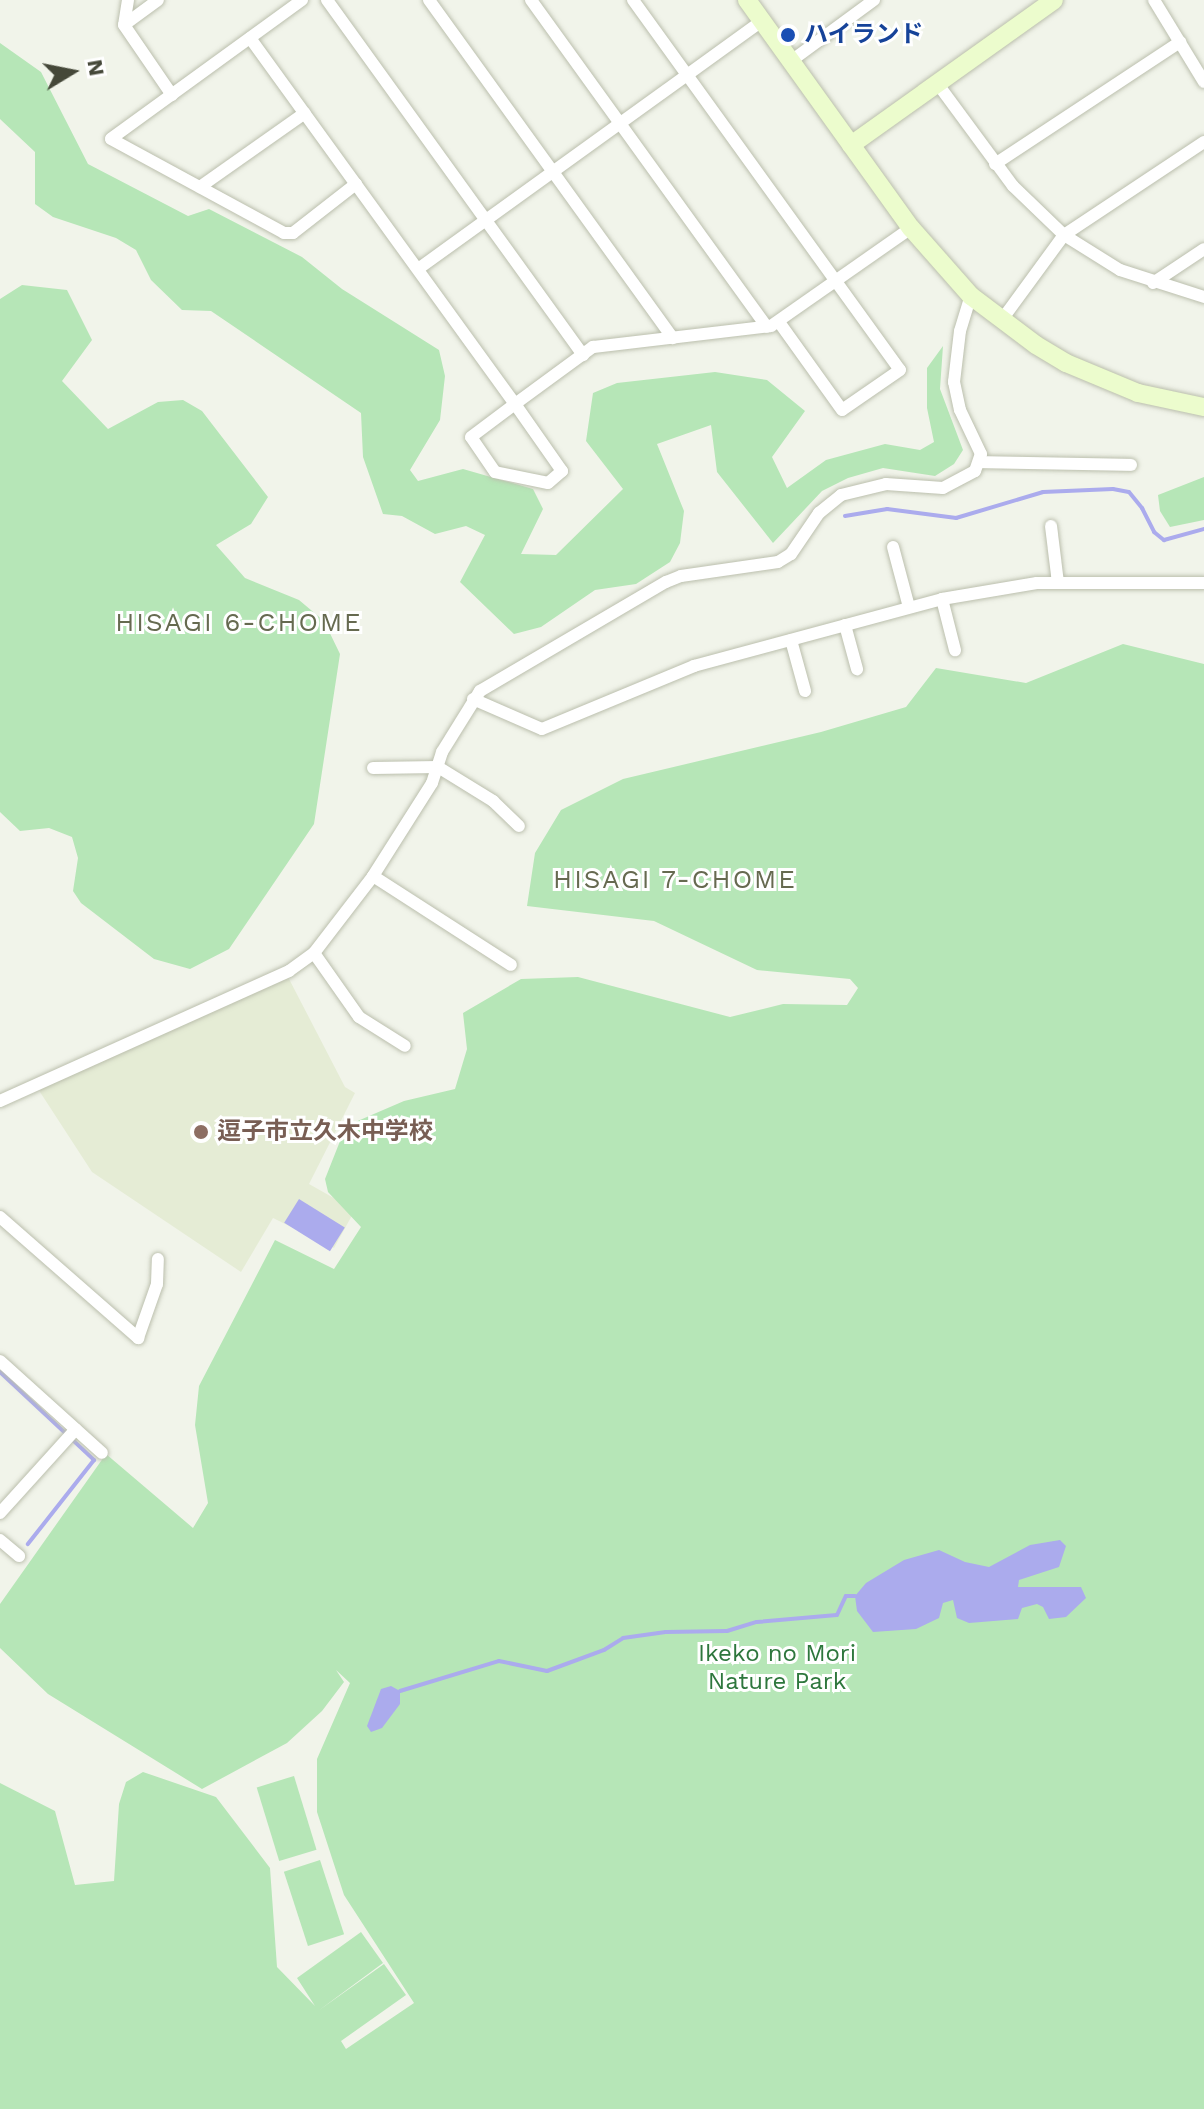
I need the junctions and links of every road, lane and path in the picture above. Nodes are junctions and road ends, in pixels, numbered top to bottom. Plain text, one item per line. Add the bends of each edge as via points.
1 (128, 0) edge
2 (158, 0) edge
3 (302, 0) edge
4 (327, 0) edge
5 (429, 0) edge
6 (531, 0) edge
7 (633, 0) edge
8 (747, 0) edge
9 (1054, 0) edge
10 (1154, 0) edge
11 (866, 2) edge
12 (762, 21) junction
13 (124, 25) junction
14 (250, 38) junction
15 (1180, 42) junction
16 (791, 61) junction
17 (688, 75) junction
18 (1204, 82) edge
19 (937, 83) junction
20 (172, 95) junction
21 (305, 113) junction
22 (620, 123) junction
23 (1204, 142) edge
24 (851, 145) junction
25 (995, 164) junction
26 (553, 172) junction
27 (356, 184) junction
28 (200, 187) junction
29 (485, 220) junction
30 (911, 228) junction
31 (1064, 235) junction
32 (1204, 249) edge
33 (418, 269) junction
34 (837, 281) junction
35 (1153, 283) junction
36 (971, 296) junction
37 (1204, 297) edge
38 (1001, 321) junction
39 (773, 324) junction
40 (673, 338) junction
41 (583, 355) junction
42 (515, 404) junction
43 (1204, 407) edge
44 (980, 462) junction
45 (1131, 465) dead end
46 (1051, 526) dead end
47 (893, 547) dead end
48 (1058, 583) junction
49 (1204, 583) edge
50 (942, 599) junction
51 (909, 607) junction
52 (845, 625) junction
53 (791, 640) junction
54 (955, 650) dead end
55 (857, 669) dead end
56 (805, 691) dead end
57 (473, 699) junction
58 (438, 767) junction
59 (373, 768) dead end
60 (519, 826) dead end
61 (373, 876) junction
62 (314, 953) junction
63 (511, 965) dead end
64 (405, 1046) dead end
65 (0, 1101) edge
66 (0, 1217) edge
67 (158, 1259) dead end
68 (0, 1361) edge
69 (72, 1433) junction
70 (102, 1453) dead end
71 (0, 1513) edge
72 (0, 1540) edge
73 (19, 1556) dead end

1 - 13 street
2 - 13 street
3 - 14 street
4 - 29 street
5 - 26 street
6 - 22 street
7 - 17 street
8 - 12 street
9 - 19 street
10 - 15 street
11 - 16 street
12 - 16 street
12 - 17 street
13 - 20 street
14 - 20 street
14 - 21 street
15 - 18 street
15 - 25 street
16 - 24 street
17 - 22 street
17 - 34 street
19 - 24 street
19 - 25 street
20 - 28 street via 111,139
21 - 27 street
21 - 28 street
22 - 26 street
22 - 39 street
23 - 31 street
24 - 30 street
25 - 31 street
26 - 29 street
26 - 40 street
27 - 28 street via 293,233
27 - 33 street
29 - 33 street
29 - 41 street
30 - 34 street
30 - 36 street
31 - 35 street via 1120,270
31 - 38 street
32 - 35 street
33 - 42 street
34 - 39 street
34 - 39 street via 900,370 842,410
35 - 37 street
36 - 38 street
36 - 44 street via 960,331 954,382 960,410 979,445
38 - 43 street via 1103,380
39 - 40 street
40 - 41 street via 593,347
41 - 42 street
42 - 42 street via 471,437 495,472 548,483 562,471
44 - 45 street
44 - 57 street via 958,483 943,488 886,484 841,495 778,562 666,582
46 - 48 street
47 - 51 street
48 - 49 street
48 - 50 street
50 - 51 street
50 - 54 street
51 - 52 street
52 - 53 street
52 - 55 street
53 - 56 street
53 - 57 street via 694,666 542,729
57 - 58 street
58 - 59 street
58 - 60 street via 493,801
58 - 61 street
61 - 62 street
61 - 63 street
62 - 64 street via 359,1017
62 - 65 street via 289,971
66 - 67 street via 138,1338 157,1284
68 - 69 street
69 - 70 street
69 - 71 street
72 - 73 street

